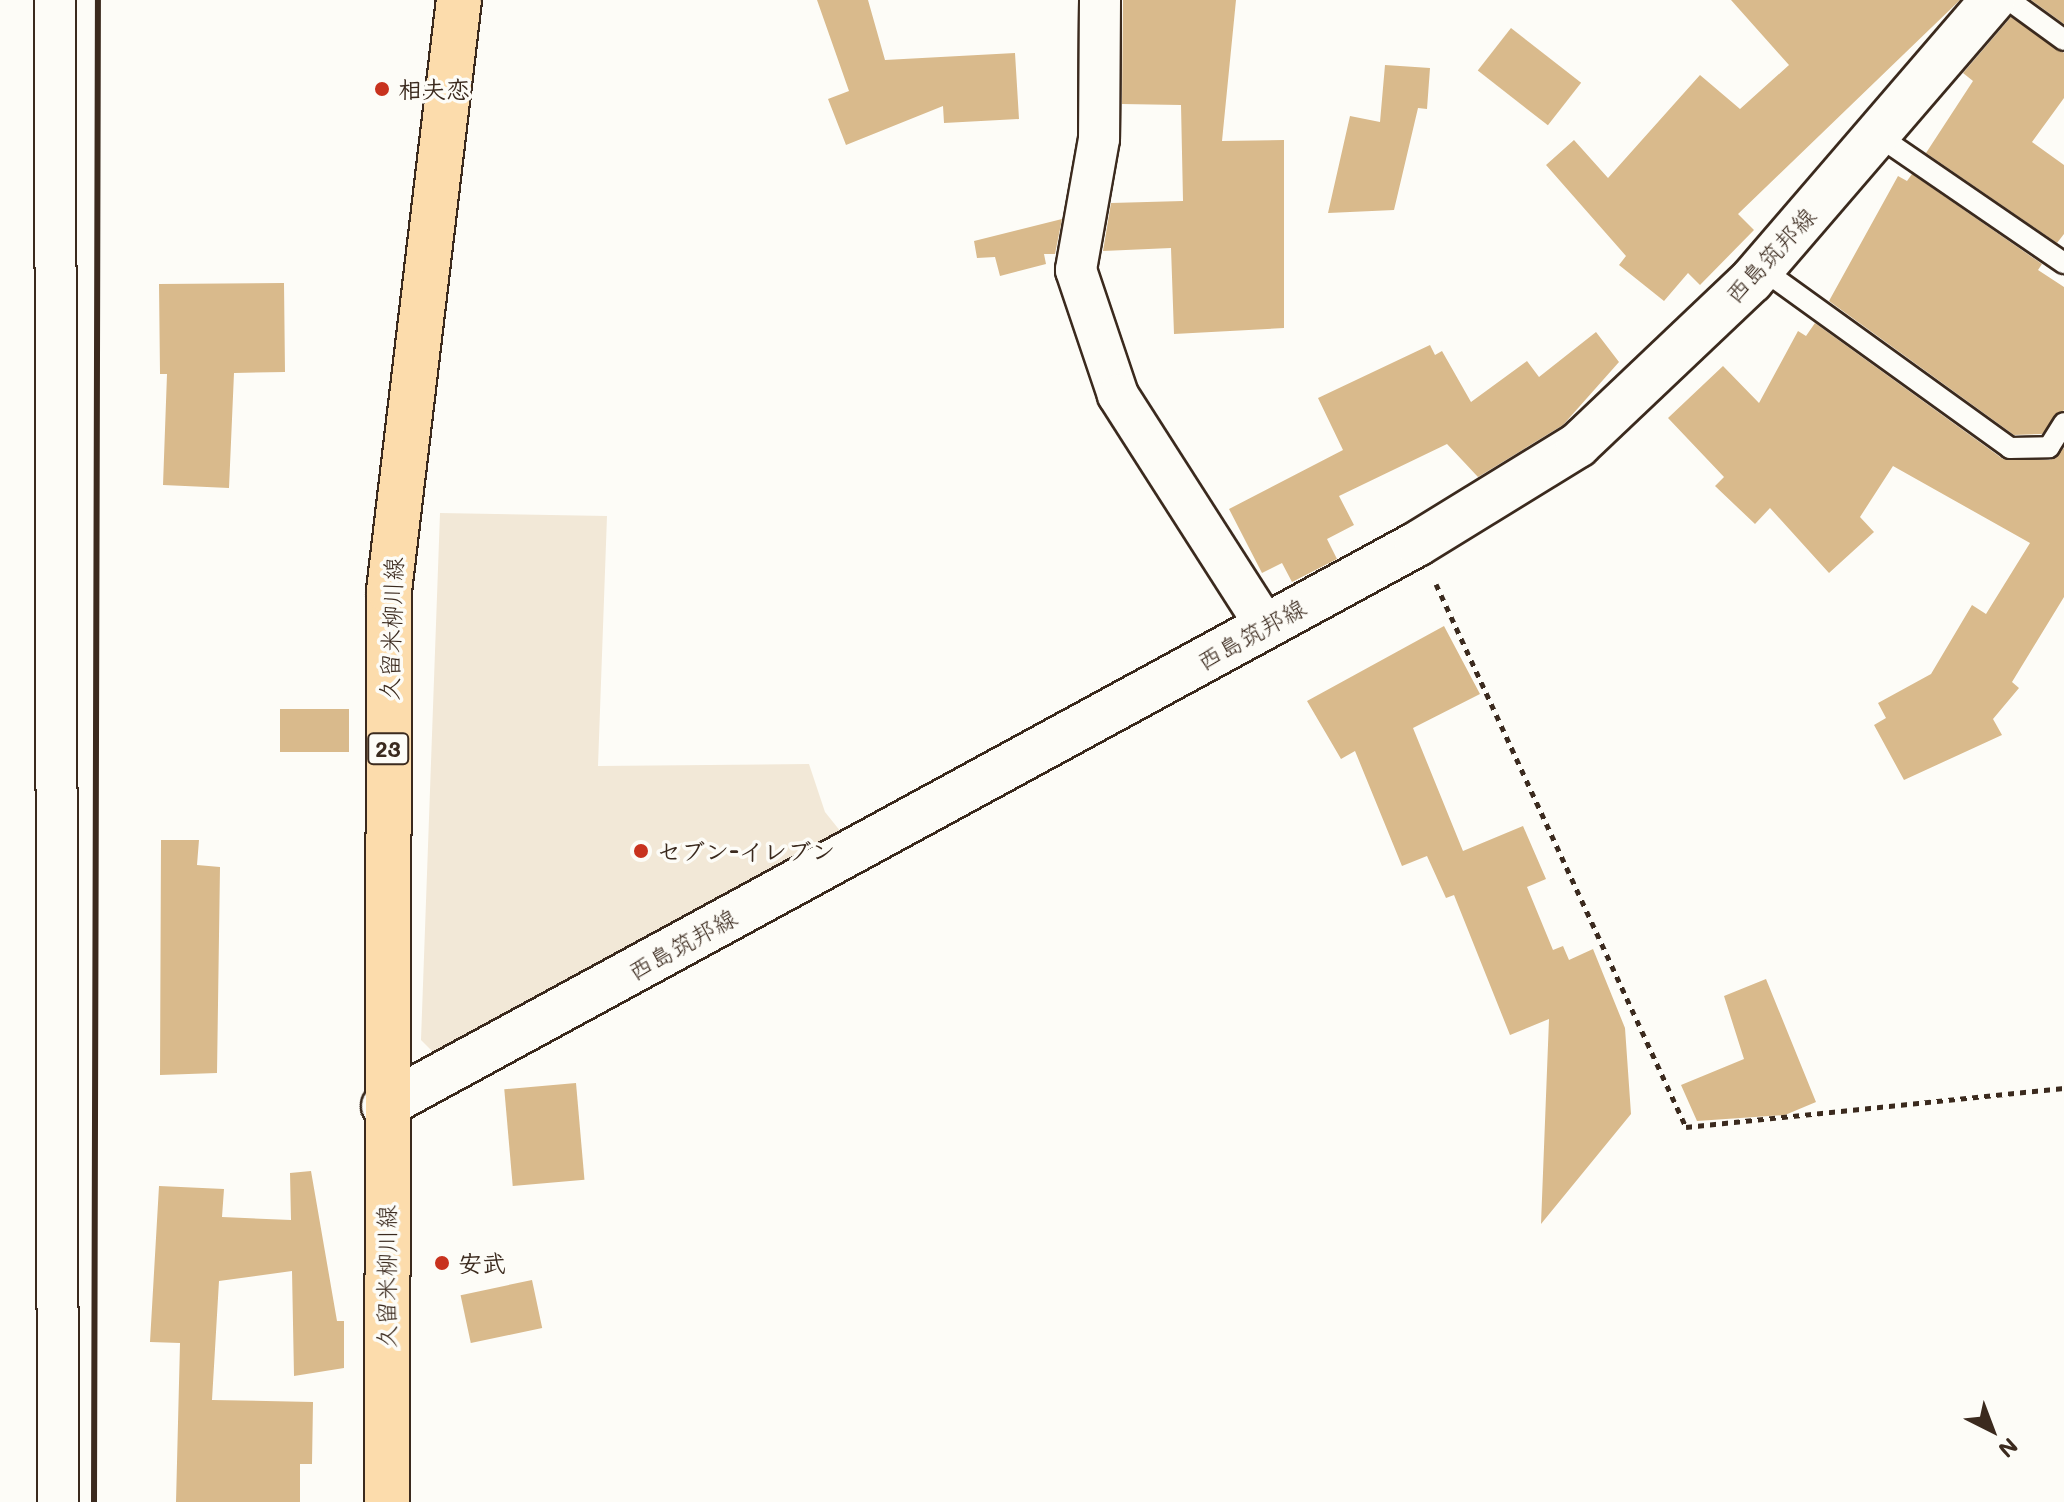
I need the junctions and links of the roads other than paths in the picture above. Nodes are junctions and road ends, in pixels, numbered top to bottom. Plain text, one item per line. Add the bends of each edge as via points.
1 (55, 0) edge
2 (459, 0) edge
3 (1100, 0) edge
4 (1993, 0) edge
5 (2009, 0) edge
6 (2064, 40) edge
7 (1877, 135) junction
8 (2064, 263) edge
9 (1762, 269) junction
10 (2064, 423) edge
11 (1266, 626) junction
12 (384, 1106) junction
13 (58, 1502) edge
14 (387, 1502) edge

1 - 13 street
2 - 12 main road, 久留米柳川線 / 23 via 389,591
3 - 11 street via 1099,139 1076,270 1118,395
4 - 7 main road, 西島筑邦線
5 - 6 lane
7 - 8 lane
7 - 9 main road, 西島筑邦線
9 - 10 lane via 2010,448 2049,447
9 - 11 main road, 西島筑邦線 via 1578,445 1417,544
11 - 12 main road, 西島筑邦線
12 - 14 main road, 久留米柳川線 / 23

